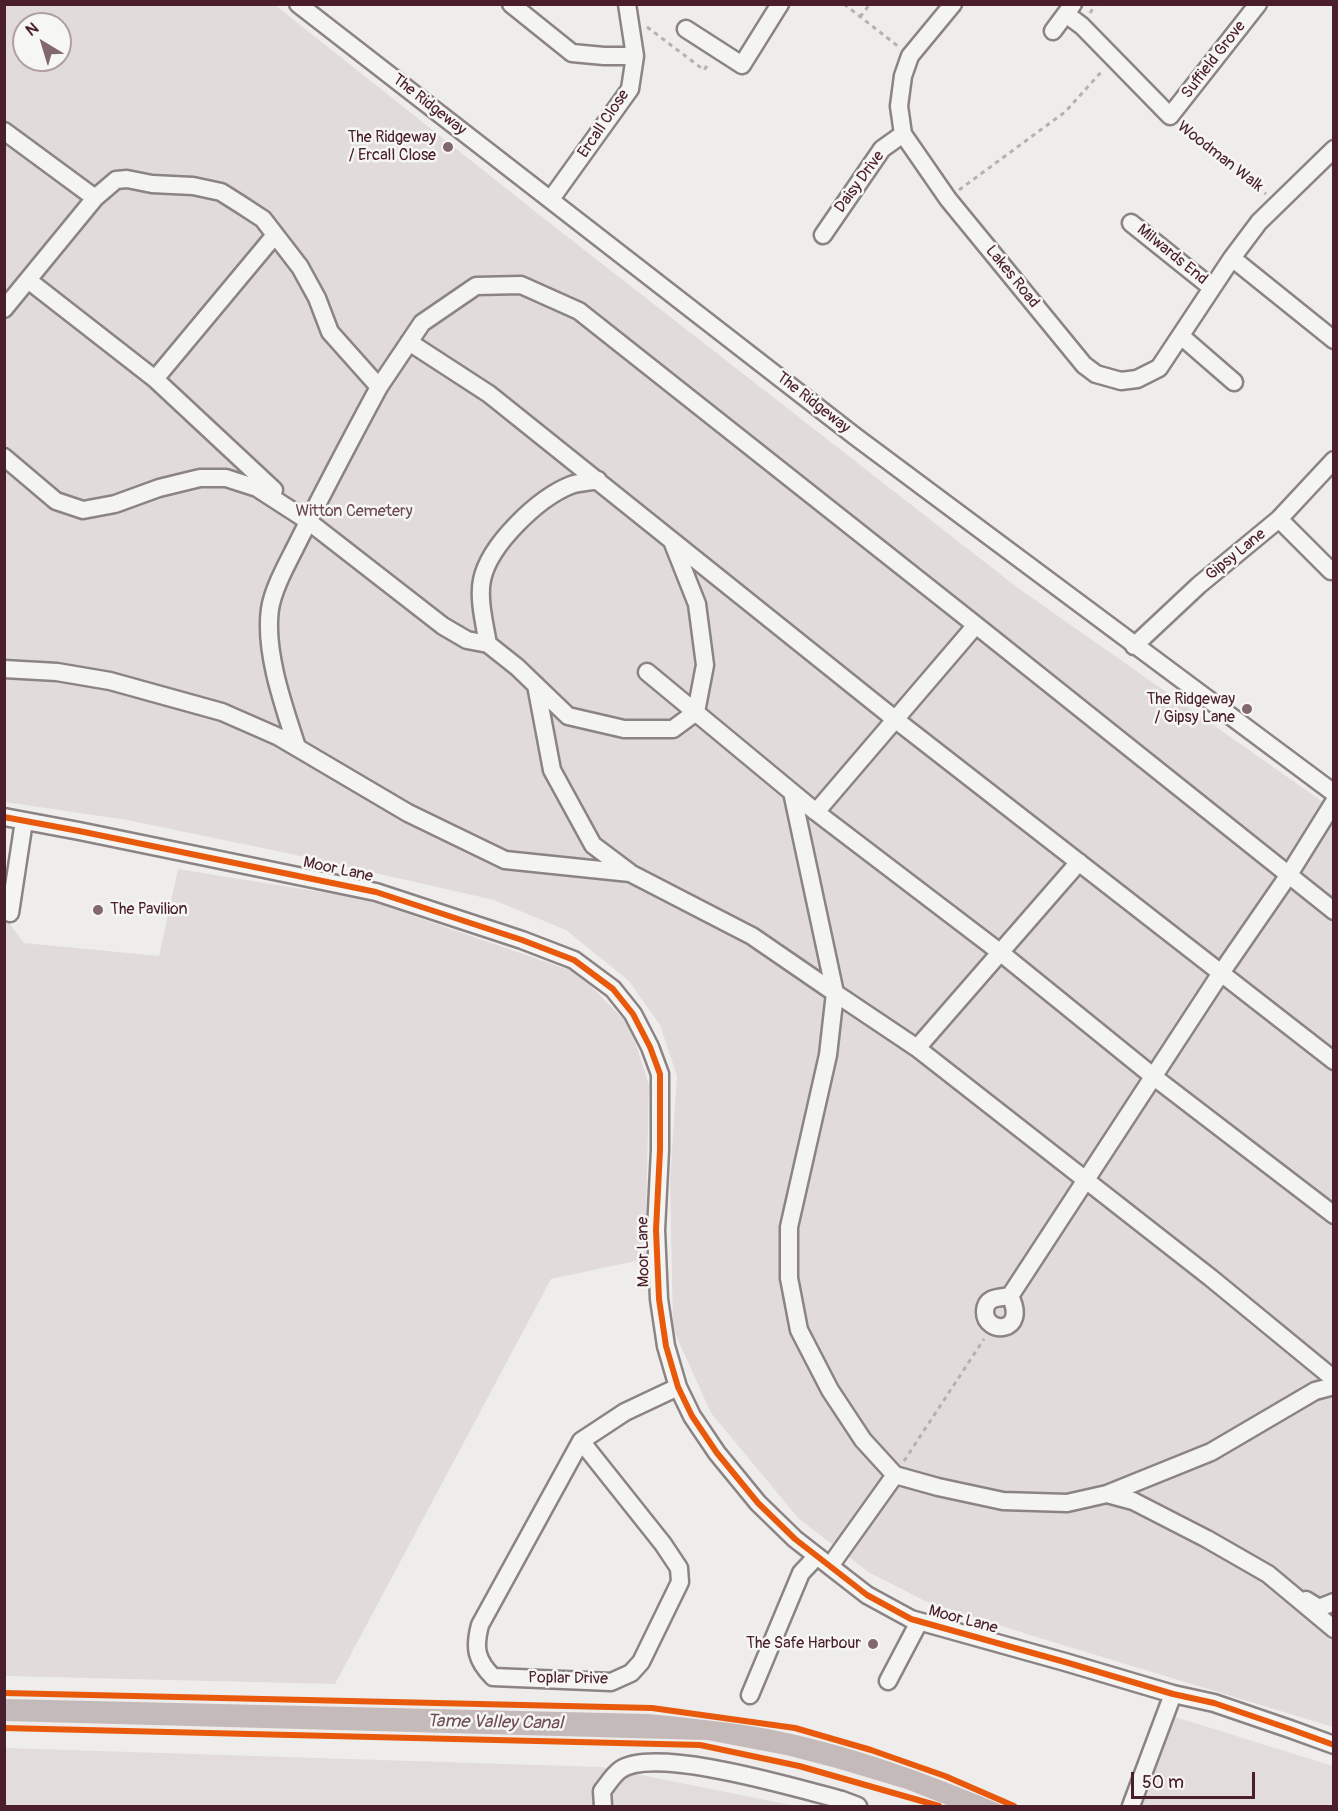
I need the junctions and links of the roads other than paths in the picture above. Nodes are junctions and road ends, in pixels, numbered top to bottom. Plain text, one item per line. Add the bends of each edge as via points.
1 (298, 4) edge
2 (511, 4) edge
3 (780, 4) edge
4 (953, 4) edge
5 (1258, 4) edge
6 (628, 9) edge
7 (1070, 10) edge
8 (686, 29) dead end
9 (1053, 31) dead end
10 (635, 56) junction
11 (1170, 116) joint
12 (4, 131) edge
13 (903, 134) junction
14 (1334, 149) edge
15 (95, 198) junction
16 (551, 199) junction
17 (1131, 223) dead end
18 (275, 235) junction
19 (823, 235) dead end
20 (1232, 258) junction
21 (28, 280) junction
22 (1212, 288) junction
23 (4, 309) edge
24 (1181, 336) junction
25 (1334, 340) edge
26 (409, 342) junction
27 (155, 379) junction
28 (1234, 382) dead end
29 (379, 387) junction
30 (4, 457) edge
31 (1334, 460) edge
32 (598, 480) junction
33 (1279, 519) junction
34 (308, 521) junction
35 (672, 540) junction
36 (1331, 571) dead end
37 (976, 625) junction
38 (488, 644) junction
39 (1134, 646) junction
40 (4, 669) edge
41 (647, 672) dead end
42 (536, 685) junction
43 (696, 712) junction
44 (896, 720) junction
45 (297, 747) junction
46 (792, 792) junction
47 (1334, 793) edge
48 (1334, 802) edge
49 (816, 812) junction
50 (4, 818) edge
51 (24, 821) junction
52 (1079, 862) junction
53 (630, 873) junction
54 (1288, 876) junction
55 (1334, 911) edge
56 (10, 913) dead end
57 (1001, 954) junction
58 (1221, 973) junction
59 (835, 993) junction
60 (917, 1048) junction
61 (1334, 1061) edge
62 (1154, 1077) junction
63 (1087, 1180) junction
64 (1334, 1215) edge
65 (1010, 1296) junction
66 (1334, 1379) edge
67 (1334, 1386) edge
68 (678, 1387) junction
69 (581, 1441) junction
70 (895, 1475) junction
71 (1107, 1494) junction
72 (824, 1561) junction
73 (1268, 1574) junction
74 (1334, 1602) edge
75 (919, 1622) junction
76 (1334, 1629) edge
77 (888, 1681) dead end
78 (1173, 1694) junction
79 (750, 1695) dead end
80 (1334, 1746) edge
81 (603, 1806) edge
82 (858, 1806) edge
83 (1131, 1806) edge

1 - 16 street, The Ridgeway
2 - 10 street via 573,53
3 - 8 street via 742,65
4 - 13 street, Lakes Road via 909,56 899,106
5 - 11 street, Suffield Grove
6 - 10 street, Ercall Close
7 - 9 street, Woodman Walk
7 - 11 street, Woodman Walk via 1112,59
10 - 16 street, Ercall Close via 630,89
12 - 15 street
13 - 19 street, Daisy Drive via 882,149
13 - 24 street, Lakes Road via 948,198 1084,365 1096,374 1121,381 1137,379 1159,368
14 - 20 street, Lakes Road via 1259,222
15 - 18 street via 116,180 193,186 222,192 263,219
15 - 21 street
16 - 39 street, The Ridgeway via 856,437
17 - 22 street, Milwards End
18 - 27 street
18 - 29 street via 300,267 330,332
20 - 22 street, Lakes Road
20 - 25 street
21 - 23 street
21 - 27 street
22 - 24 street, Lakes Road
24 - 28 street
26 - 29 street
26 - 32 street via 489,394
26 - 37 street via 422,323 476,286 521,285 579,311
27 - 34 street
29 - 34 street
30 - 34 street via 56,501 83,510 200,478 226,478 257,488
31 - 33 street, Gipsy Lane
32 - 35 street
32 - 38 street via 571,485 541,502 493,554 481,581
33 - 36 street
33 - 39 street, Gipsy Lane via 1199,585
34 - 38 street via 443,626 467,640
34 - 45 street via 270,608 276,683
35 - 43 street via 697,604 703,644 705,665
35 - 44 street
37 - 44 street
37 - 54 street
38 - 42 street
39 - 47 street, The Ridgeway
40 - 45 street via 110,681 222,712
41 - 43 street
42 - 43 street via 568,716 624,729 673,729
42 - 53 street via 552,770 593,845
43 - 46 street
44 - 49 street
44 - 52 street
45 - 53 street via 408,813 505,860
46 - 49 street
46 - 59 street
48 - 54 street
49 - 57 street
50 - 51 street, Moor Lane
51 - 56 street
51 - 68 street, Moor Lane via 376,892 574,960 613,989 633,1014 660,1074 658,1299
52 - 57 street
52 - 58 street
53 - 59 street via 752,936
54 - 55 street
54 - 58 street
57 - 60 street
57 - 62 street
58 - 61 street
58 - 62 street
59 - 60 street
59 - 70 street via 828,1055 789,1227 789,1278 799,1330 830,1390 863,1440
60 - 63 street
62 - 63 street
62 - 64 street
63 - 65 street
63 - 66 street
65 - 65 street via 996,1297 988,1303 986,1318 993,1326 1003,1327 1015,1318 1016,1308
67 - 71 street via 1315,1391 1211,1452
68 - 69 street, Poplar Drive via 625,1412
68 - 72 street, Moor Lane via 717,1453 758,1503
69 - 69 street, Poplar Drive via 663,1544 679,1568 680,1582 641,1662 631,1673 611,1682 493,1677 481,1666 477,1651 480,1625
70 - 71 street via 1003,1501 1067,1503
70 - 72 street
71 - 73 street via 1132,1501
72 - 75 street, Moor Lane via 867,1595
72 - 79 street via 801,1574
73 - 74 street via 1319,1608
73 - 76 street
75 - 77 street
75 - 78 street, Moor Lane
78 - 80 street, Moor Lane via 1214,1703
78 - 83 street
81 - 82 street via 602,1791 620,1769 646,1761 715,1768

